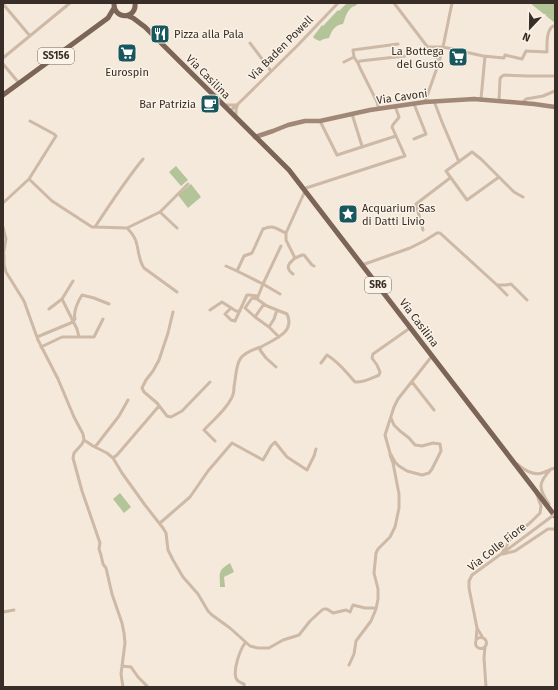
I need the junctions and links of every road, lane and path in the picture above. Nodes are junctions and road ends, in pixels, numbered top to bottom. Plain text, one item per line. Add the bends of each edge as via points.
1 (70, 3) edge
2 (338, 3) edge
3 (394, 3) edge
4 (452, 3) edge
5 (3, 4) edge
6 (114, 5) edge
7 (135, 5) edge
8 (125, 16) junction
9 (108, 18) junction
10 (145, 27) junction
11 (555, 27) edge
12 (30, 36) junction
13 (250, 43) dead end
14 (398, 44) dead end
15 (428, 47) junction
16 (444, 47) junction
17 (405, 56) dead end
18 (485, 56) junction
19 (354, 57) junction
20 (3, 58) edge
21 (344, 62) dead end
22 (440, 62) junction
23 (358, 63) junction
24 (3, 64) edge
25 (272, 71) junction
26 (555, 76) edge
27 (19, 83) junction
28 (555, 91) edge
29 (3, 95) edge
30 (481, 99) junction
31 (434, 101) junction
32 (499, 101) junction
33 (426, 102) junction
34 (522, 103) junction
35 (238, 104) junction
36 (414, 104) junction
37 (222, 105) junction
38 (395, 106) junction
39 (555, 107) edge
40 (379, 109) junction
41 (230, 112) junction
42 (352, 114) junction
43 (236, 119) junction
44 (30, 121) dead end
45 (320, 121) junction
46 (396, 136) junction
47 (255, 137) junction
48 (414, 139) dead end
49 (362, 146) junction
50 (143, 159) dead end
51 (459, 162) junction
52 (499, 177) junction
53 (450, 178) junction
54 (29, 179) junction
55 (188, 184) dead end
56 (304, 190) junction
57 (524, 197) dead end
58 (3, 203) edge
59 (160, 212) junction
60 (3, 227) edge
61 (95, 227) junction
62 (127, 228) junction
63 (177, 228) dead end
64 (423, 230) dead end
65 (286, 233) junction
66 (281, 246) dead end
67 (3, 256) edge
68 (295, 258) junction
69 (362, 265) junction
70 (226, 266) dead end
71 (314, 266) dead end
72 (237, 271) junction
73 (293, 274) dead end
74 (73, 281) dead end
75 (263, 284) junction
76 (497, 285) junction
77 (177, 292) dead end
78 (280, 294) dead end
79 (507, 296) dead end
80 (258, 298) junction
81 (62, 299) junction
82 (527, 300) dead end
83 (108, 304) dead end
84 (264, 304) junction
85 (232, 308) junction
86 (49, 309) dead end
87 (210, 310) dead end
88 (277, 310) junction
89 (240, 311) junction
90 (173, 312) dead end
91 (255, 317) junction
92 (103, 319) dead end
93 (73, 322) junction
94 (268, 327) junction
95 (410, 328) junction
96 (37, 337) junction
97 (279, 337) junction
98 (79, 338) junction
99 (41, 347) junction
100 (261, 347) junction
101 (432, 356) junction
102 (321, 363) dead end
103 (276, 367) dead end
104 (210, 382) dead end
105 (412, 382) junction
106 (128, 400) dead end
107 (159, 406) junction
108 (434, 410) dead end
109 (391, 418) junction
110 (84, 440) junction
111 (215, 441) dead end
112 (95, 447) junction
113 (316, 449) dead end
114 (390, 450) junction
115 (113, 458) junction
116 (510, 459) junction
117 (553, 469) edge
118 (533, 488) junction
119 (555, 515) edge
120 (160, 523) junction
121 (555, 529) edge
122 (501, 554) junction
123 (376, 608) junction
124 (14, 610) dead end
125 (3, 612) edge
126 (476, 628) junction
127 (483, 638) junction
128 (476, 641) junction
129 (245, 643) junction
130 (486, 646) junction
131 (479, 648) junction
132 (484, 658) junction
133 (349, 665) dead end
134 (122, 666) junction
135 (122, 687) edge
136 (148, 687) edge
137 (244, 687) edge
138 (486, 687) edge

1 - 12 street
2 - 25 street, Via Baden Powell
3 - 15 street
4 - 16 street
5 - 12 street
6 - 8 main road, SS156 via 118,14
6 - 9 main road, SS156
7 - 8 main road via 133,12
7 - 10 main road, Via Casilina / SR6 via 139,19
8 - 9 main road, SS156
8 - 10 main road, Via Casilina / SR6 via 134,18
9 - 27 main road, SS156
10 - 37 main road, Via Casilina / SR6
11 - 18 street via 553,26 549,32 547,52 526,51 522,59 505,55 504,58
12 - 20 street
13 - 25 street
14 - 19 street via 353,50
15 - 16 street
15 - 22 street
16 - 18 street
16 - 22 street
17 - 23 street
18 - 30 street
19 - 21 street
19 - 23 street
22 - 33 street
23 - 40 street
24 - 27 street
25 - 35 street, Via Baden Powell
26 - 32 street via 504,75 500,79
27 - 29 main road, SS156
28 - 34 street via 526,99
30 - 31 street, Via Cavoni
30 - 32 street, Via Cavoni
31 - 33 street, Via Cavoni
31 - 51 street
32 - 34 street, Via Cavoni
33 - 36 street, Via Cavoni
34 - 39 street, Via Cavoni
35 - 37 street
35 - 41 street, Via Baden Powell
35 - 43 street
36 - 38 street, Via Cavoni
36 - 48 street via 426,134
37 - 41 main road, Via Casilina / SR6
38 - 40 street, Via Cavoni
38 - 46 street via 399,117 392,127
40 - 42 street, Via Cavoni
41 - 43 main road, Via Casilina / SR6
42 - 45 street, Via Cavoni
42 - 49 street
43 - 47 main road, Via Casilina / SR6
44 - 54 street via 56,136
45 - 47 street, Via Cavoni via 288,125
45 - 49 street via 337,155
46 - 49 street
46 - 56 street via 405,156
47 - 56 main road, Via Casilina / SR6 via 289,170
50 - 61 street
51 - 52 street via 472,152
51 - 53 street via 446,172
52 - 53 street via 467,200
52 - 57 street via 514,192
53 - 64 street via 416,204
54 - 58 street
54 - 61 street via 52,201
55 - 59 street
56 - 65 street
56 - 69 main road, Via Casilina / SR6
59 - 62 street
59 - 63 street
60 - 67 street via 6,239
61 - 62 street
62 - 77 street via 137,243 144,268
65 - 68 street via 286,240
65 - 72 street via 273,227 263,229 252,253 244,256
66 - 75 street
67 - 96 street via 6,272 24,301
68 - 71 street via 302,254
68 - 73 street via 288,269
69 - 76 street via 410,248 440,233
69 - 95 main road, Via Casilina / SR6
70 - 72 street
72 - 75 street
74 - 81 street
75 - 78 street
75 - 80 street
76 - 79 street
76 - 82 street via 511,284
80 - 84 street
80 - 89 street via 247,295
80 - 91 street via 252,298 245,308
81 - 86 street
81 - 93 street
83 - 93 street via 82,295
84 - 88 street
84 - 91 street
85 - 87 street via 222,302
85 - 89 street
85 - 89 street via 225,314 231,320 235,321
88 - 94 street
88 - 97 street via 286,314 288,318 286,330
90 - 107 street via 159,360 142,388
91 - 94 street
92 - 98 street via 94,337
93 - 96 street
93 - 98 street
94 - 97 street
95 - 101 main road, Via Casilina / SR6
95 - 102 street via 373,354 372,358 380,372 366,381 355,382 340,364 327,355
96 - 99 street
97 - 100 street
98 - 99 street via 62,337
99 - 110 street via 58,379
100 - 103 street via 260,350
100 - 111 street via 239,360 232,398 204,430
101 - 105 street
101 - 116 main road, Via Casilina / SR6
104 - 107 street via 174,416 167,416
105 - 108 street
105 - 109 street via 398,399
106 - 112 street
107 - 115 street
109 - 114 street via 385,435
109 - 114 street via 394,425 415,445 440,444 441,451 429,473 422,475 399,466
110 - 112 street
110 - 134 street via 74,453 74,458 122,623 125,643
112 - 115 street
113 - 120 street via 307,470 288,457 275,442 263,460 232,443 190,497
114 - 123 street via 399,494 399,508 393,533 376,553
115 - 120 street
116 - 117 street via 536,473
116 - 118 main road, Via Casilina / SR6
117 - 119 street via 543,479 541,487 542,494
118 - 119 main road, Via Casilina / SR6
118 - 122 street via 541,506 540,513 510,540
119 - 122 street, Via Colle Fiore, bridge
120 - 129 street via 168,540 170,555 183,577 210,613
121 - 122 street via 548,529 515,550
122 - 126 street, Via Colle Fiore via 472,575 469,581
123 - 129 street via 353,605 350,612 346,610 333,613 324,609 299,635 274,646 253,648
123 - 133 street via 356,641
124 - 125 street
126 - 127 street, Via Colle Fiore
126 - 128 street, Via Colle Fiore
127 - 128 street
127 - 130 street via 487,642
128 - 131 street
129 - 137 street via 236,668 237,680 244,684
130 - 131 street
130 - 132 street
131 - 132 street
132 - 138 street
134 - 135 street
134 - 136 street via 131,667

